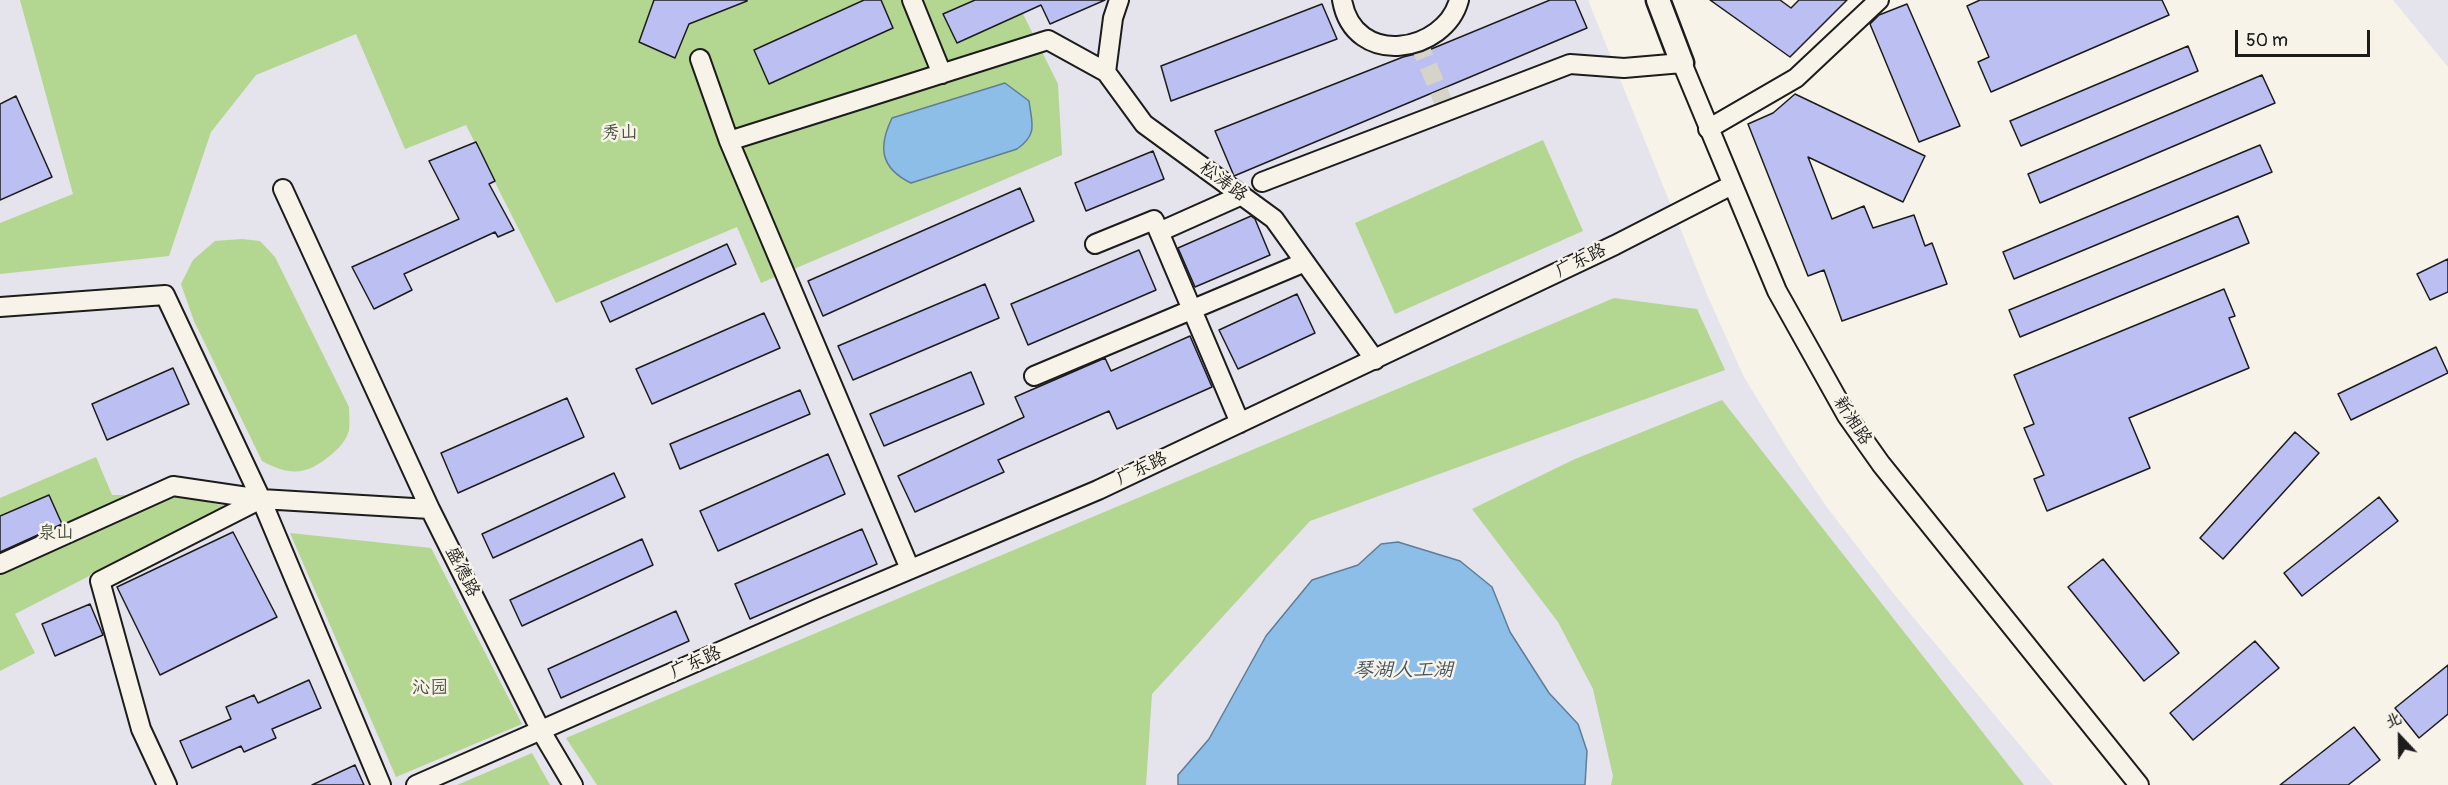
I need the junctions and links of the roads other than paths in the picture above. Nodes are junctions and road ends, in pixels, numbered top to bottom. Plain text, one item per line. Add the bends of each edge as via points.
1 (912, 0) edge
2 (1119, 0) edge
3 (1342, 0) edge
4 (1459, 0) edge
5 (1658, 0) edge
6 (1879, 0) edge
7 (700, 59) dead end
8 (1682, 63) junction
9 (1106, 72) junction
10 (942, 74) junction
11 (1708, 129) junction
12 (729, 141) junction
13 (1262, 182) dead end
14 (1732, 185) junction
15 (284, 189) dead end
16 (1242, 195) junction
17 (1159, 232) junction
18 (1095, 244) dead end
19 (1305, 262) junction
20 (0, 307) edge
21 (1192, 310) junction
22 (1375, 360) junction
23 (1034, 376) dead end
24 (1240, 423) junction
25 (261, 499) junction
26 (430, 509) junction
27 (0, 564) edge
28 (910, 569) junction
29 (541, 731) junction
30 (167, 785) edge
31 (381, 785) edge
32 (416, 785) edge
33 (573, 785) edge
34 (2139, 785) edge

1 - 10 street
2 - 9 street
3 - 4 street via 1353,27 1380,46 1399,46 1435,33
5 - 8 main road, 新湘路
6 - 11 street via 1796,78
7 - 12 street
8 - 11 street, 新湘路
8 - 13 street via 1624,68 1570,64
9 - 10 street via 1048,40
9 - 16 street, 松涛路 via 1144,124
10 - 12 street
11 - 14 street, 新湘路
12 - 28 street
14 - 22 street, 广东路
14 - 34 street, 新湘路 via 1777,291 1847,416 1881,464
15 - 26 street, 盛德路
16 - 17 street
16 - 19 street, 松涛路 via 1275,219
17 - 18 street via 1154,220
17 - 21 street
19 - 21 street
19 - 22 street, 松涛路
20 - 25 street via 165,295
21 - 23 street
21 - 24 street
22 - 24 street, 广东路
24 - 28 street, 广东路 via 1098,490
25 - 26 street
25 - 27 street via 173,486
25 - 30 street via 100,581 141,729
25 - 31 street
26 - 29 street, 盛德路
28 - 29 street, 广东路
29 - 32 street, 广东路
29 - 33 street, 盛德路

